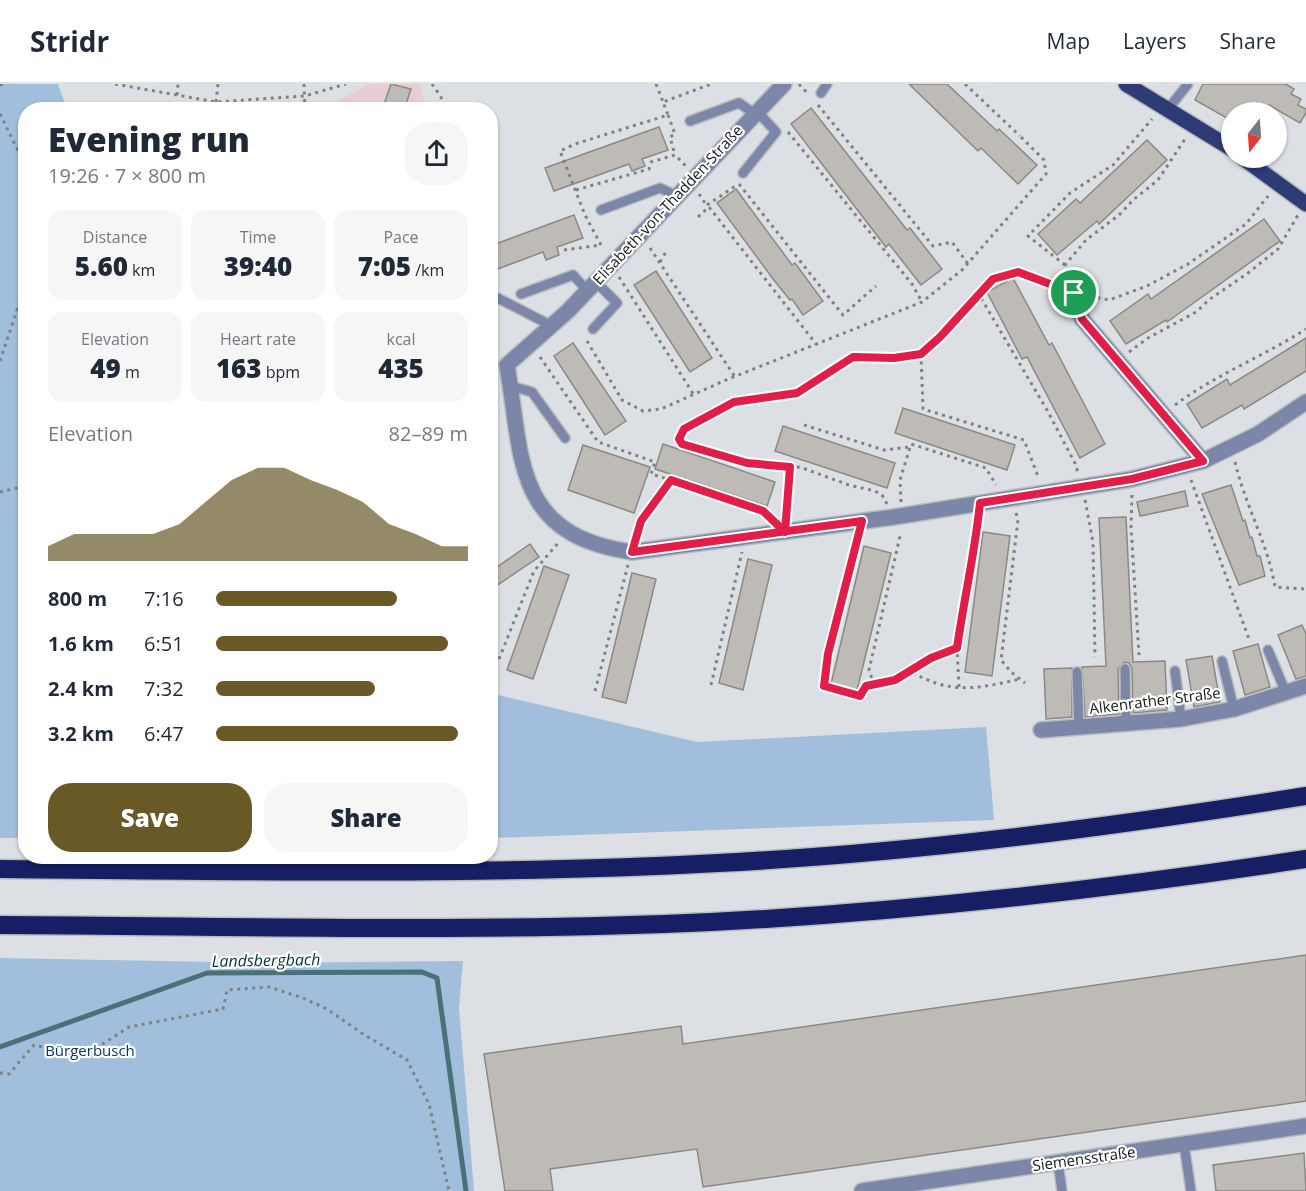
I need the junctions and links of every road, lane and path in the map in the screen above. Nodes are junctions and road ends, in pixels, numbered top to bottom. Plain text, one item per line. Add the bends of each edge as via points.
1 (5, 84) edge
2 (115, 84) edge
3 (178, 84) edge
4 (218, 84) edge
5 (304, 84) edge
6 (346, 84) edge
7 (432, 84) edge
8 (656, 84) edge
9 (711, 84) edge
10 (784, 84) edge
11 (799, 84) edge
12 (827, 84) edge
13 (965, 84) edge
14 (1126, 84) edge
15 (1188, 84) edge
16 (0, 85) edge
17 (821, 93) dead end
18 (177, 94) junction
19 (305, 96) junction
20 (216, 102) junction
21 (305, 102) edge
22 (442, 102) edge
23 (663, 102) junction
24 (1163, 106) junction
25 (756, 112) junction
26 (0, 114) edge
27 (668, 115) junction
28 (690, 121) dead end
29 (1194, 124) junction
30 (776, 132) junction
31 (1020, 136) junction
32 (1026, 141) dead end
33 (1221, 142) edge
34 (18, 151) edge
35 (675, 154) junction
36 (1258, 168) edge
37 (695, 176) junction
38 (740, 180) junction
39 (1278, 182) junction
40 (576, 190) junction
41 (677, 196) junction
42 (1305, 204) edge
43 (707, 205) dead end
44 (601, 210) dead end
45 (698, 217) dead end
46 (641, 234) junction
47 (601, 245) junction
48 (564, 250) dead end
49 (666, 252) dead end
50 (614, 262) junction
51 (660, 262) junction
52 (968, 264) junction
53 (1065, 265) junction
54 (592, 286) junction
55 (876, 286) dead end
56 (978, 293) junction
57 (1074, 293) junction
58 (521, 294) dead end
59 (498, 298) edge
60 (922, 302) junction
61 (18, 307) edge
62 (552, 326) junction
63 (593, 328) dead end
64 (1306, 329) edge
65 (586, 339) dead end
66 (816, 344) junction
67 (531, 345) junction
68 (921, 354) junction
69 (0, 361) edge
70 (1118, 361) junction
71 (735, 377) junction
72 (511, 386) junction
73 (694, 395) junction
74 (1306, 402) edge
75 (1164, 413) junction
76 (804, 425) dead end
77 (565, 438) dead end
78 (910, 447) junction
79 (1230, 448) junction
80 (1203, 461) junction
81 (790, 467) junction
82 (1186, 467) junction
83 (1132, 479) junction
84 (671, 480) junction
85 (18, 488) edge
86 (1082, 488) junction
87 (0, 492) edge
88 (1043, 494) junction
89 (1009, 499) junction
90 (980, 503) junction
91 (899, 516) junction
92 (862, 521) junction
93 (567, 531) junction
94 (785, 532) junction
95 (746, 538) junction
96 (632, 552) junction
97 (1306, 589) edge
98 (1249, 639) dead end
99 (957, 648) junction
100 (1268, 650) dead end
101 (1139, 655) dead end
102 (1095, 657) dead end
103 (499, 659) dead end
104 (1222, 662) dead end
105 (1125, 669) dead end
106 (909, 670) junction
107 (1175, 671) dead end
108 (1077, 672) dead end
109 (1020, 679) junction
110 (1026, 682) dead end
111 (711, 685) dead end
112 (874, 685) junction
113 (1306, 686) edge
114 (959, 687) junction
115 (595, 691) dead end
116 (1286, 693) junction
117 (1234, 710) junction
118 (1181, 719) junction
119 (1126, 724) junction
120 (1079, 728) junction
121 (1041, 730) dead end
122 (1306, 796) edge
123 (1306, 859) edge
124 (0, 869) edge
125 (0, 924) edge
126 (0, 1073) edge
127 (1306, 1126) edge
128 (1184, 1145) junction
129 (1058, 1163) junction
130 (449, 1191) edge
131 (862, 1191) edge
132 (1062, 1191) edge
133 (1191, 1191) edge

1 - 16 path
2 - 18 path
3 - 18 path
4 - 20 path
5 - 19 path
6 - 19 path
7 - 22 path
8 - 23 path
9 - 23 path
10 - 25 street, Elisabeth-von-Thadden-Straße
11 - 52 path via 933,246 952,242
12 - 17 lane
13 - 31 path
14 - 24 main road
15 - 24 lane
18 - 20 path
19 - 20 path
19 - 21 path
23 - 27 path
24 - 29 main road
24 - 53 path via 1113,165 1070,193 1028,236
25 - 28 lane via 739,103
25 - 30 lane
25 - 37 street, Elisabeth-von-Thadden-Straße
26 - 34 path
27 - 35 path via 675,134 670,137
27 - 40 path via 560,151
29 - 33 main road
29 - 53 path via 1158,180 1086,240
30 - 38 lane
30 - 60 path via 783,126 912,284
31 - 32 path
31 - 52 path via 1044,160 1046,174
35 - 37 path
35 - 40 path via 651,162 649,169
36 - 39 main road
37 - 41 street, Elisabeth-von-Thadden-Straße
38 - 43 path
38 - 55 path via 843,315
39 - 42 main road
39 - 57 path via 1246,224 1147,286 1109,300
40 - 47 path
41 - 44 lane via 660,188
41 - 46 street, Elisabeth-von-Thadden-Straße
42 - 70 path via 1278,249 1196,312 1148,338
45 - 66 path via 709,207
46 - 50 street, Elisabeth-von-Thadden-Straße
46 - 51 path
47 - 48 path
47 - 50 path
49 - 51 path
50 - 54 street, Elisabeth-von-Thadden-Straße
50 - 73 path
51 - 71 path
52 - 60 path
53 - 57 path
54 - 58 lane via 573,275
54 - 62 street, Elisabeth-von-Thadden-Straße
54 - 63 lane via 617,303
56 - 57 path via 993,279 1018,272
56 - 68 path
56 - 86 path via 1057,428 1076,465
57 - 70 street via 1082,319
59 - 62 lane
60 - 66 path
61 - 69 path
62 - 67 street, Elisabeth-von-Thadden-Straße
64 - 75 path
65 - 73 path via 622,400 644,411 661,410
66 - 71 path
67 - 72 street, Elisabeth-von-Thadden-Straße via 507,365
67 - 84 path via 598,441 655,462 651,474
68 - 81 path via 853,357 797,393 734,402 684,429 679,439 682,444 747,463
68 - 88 path via 923,409 1024,440
70 - 75 street
71 - 73 path
72 - 77 lane via 532,392
72 - 93 street via 518,449 529,483 541,508
74 - 79 street
75 - 80 street
76 - 78 path via 884,450
78 - 89 path via 911,444 986,468
78 - 91 path via 900,480
79 - 80 street
79 - 97 path via 1242,492 1271,564 1275,587
80 - 82 street
81 - 91 path via 800,466 876,490
81 - 94 path
82 - 83 street
82 - 98 path
83 - 86 street
83 - 101 path
84 - 94 path via 763,511
84 - 96 path via 641,521
85 - 87 path
86 - 88 street
86 - 102 path via 1093,542
88 - 89 street
89 - 90 street
89 - 109 path via 1018,520 1002,660
90 - 91 street
90 - 99 path
91 - 92 street
91 - 112 path via 869,670
92 - 94 street
92 - 112 path via 828,654 824,686 860,696 866,686
93 - 96 street via 589,542
93 - 103 path via 534,571
94 - 95 street
95 - 96 street
95 - 111 path
96 - 115 path
99 - 106 path
99 - 114 path
100 - 116 lane
104 - 117 lane
105 - 119 lane
106 - 112 path via 895,680
106 - 114 path via 925,681
107 - 118 lane
108 - 120 lane
109 - 110 path
109 - 114 path via 980,689
113 - 116 street, Alkenrather Straße
116 - 117 street, Alkenrather Straße
117 - 118 street, Alkenrather Straße
118 - 119 street, Alkenrather Straße
119 - 120 street, Alkenrather Straße
120 - 121 street, Alkenrather Straße
122 - 124 highway via 961,844 721,863 448,872
123 - 125 highway via 1054,894 708,922 450,928
126 - 130 path via 9,1074 34,1045 84,1056 129,1027 223,1009 227,990 269,987 327,1009 407,1060 429,1104
127 - 128 street, Siemensstraße
128 - 129 street, Siemensstraße
128 - 133 lane
129 - 131 street, Siemensstraße
129 - 132 lane

